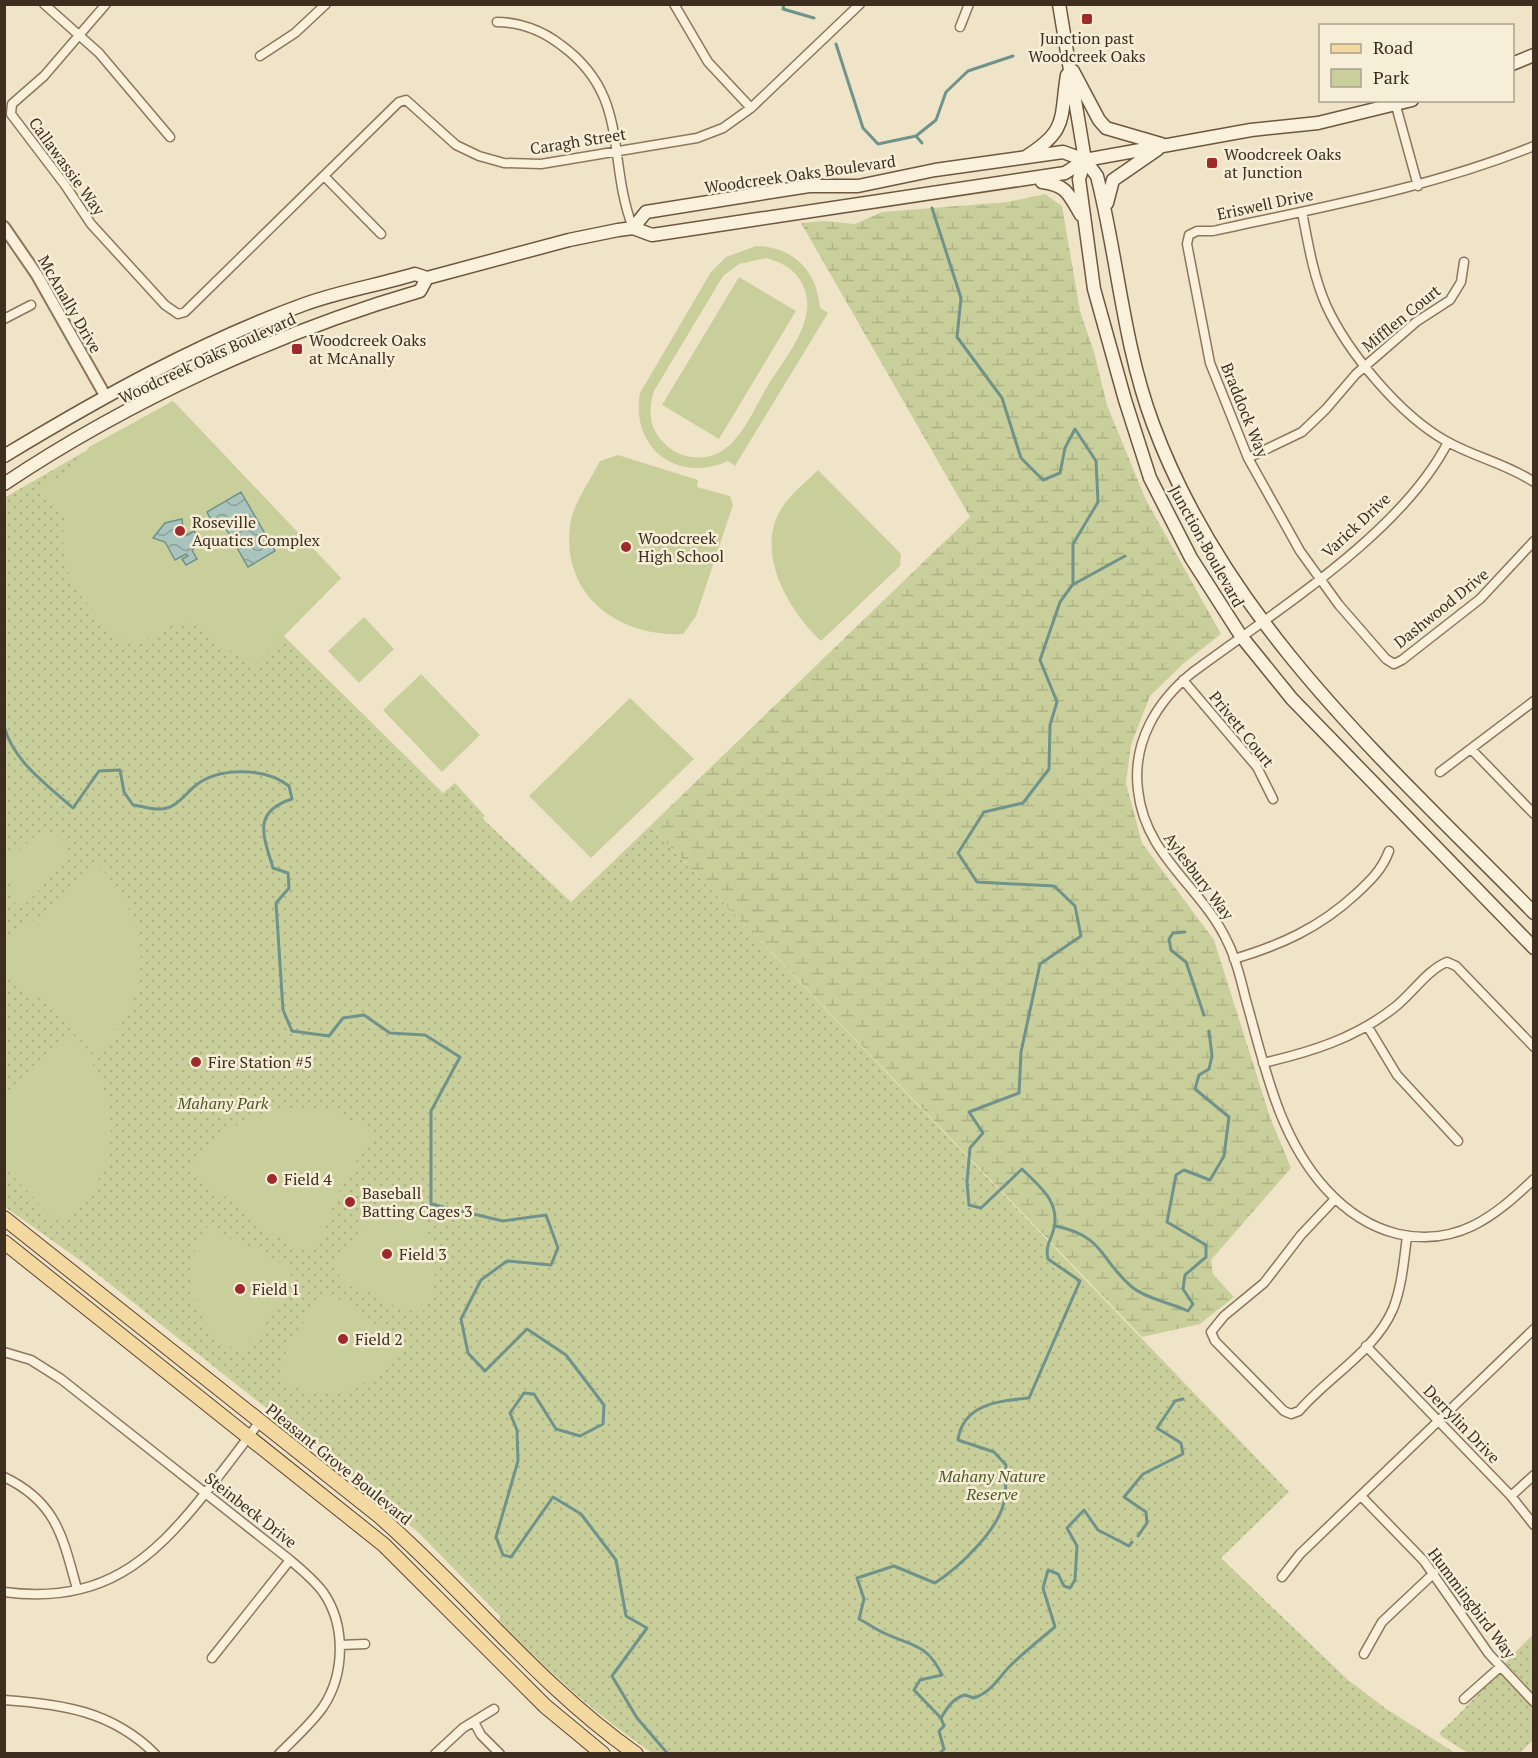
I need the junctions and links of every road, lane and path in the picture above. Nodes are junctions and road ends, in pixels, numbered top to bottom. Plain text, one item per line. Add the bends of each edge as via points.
1 (45, 4) edge
2 (106, 4) edge
3 (326, 4) edge
4 (674, 4) edge
5 (860, 4) edge
6 (969, 4) edge
7 (1059, 4) edge
8 (497, 21) dead end
9 (960, 27) dead end
10 (80, 35) junction
11 (1533, 55) edge
12 (261, 56) dead end
13 (1069, 62) junction
14 (1514, 63) edge
15 (1407, 102) edge
16 (1396, 106) junction
17 (751, 108) junction
18 (170, 137) dead end
19 (1165, 145) junction
20 (1533, 146) edge
21 (616, 151) junction
22 (1024, 158) junction
23 (1085, 160) junction
24 (324, 176) junction
25 (1026, 180) junction
26 (1418, 186) junction
27 (1106, 210) junction
28 (1302, 212) junction
29 (1084, 218) junction
30 (4, 227) edge
31 (633, 228) junction
32 (381, 234) dead end
33 (1189, 236) joint
34 (1464, 262) dead end
35 (428, 278) junction
36 (32, 305) dead end
37 (178, 314) joint
38 (4, 319) edge
39 (1366, 365) junction
40 (106, 397) junction
41 (117, 418) junction
42 (1448, 442) junction
43 (4, 456) edge
44 (1248, 458) junction
45 (1533, 482) edge
46 (4, 484) edge
47 (1533, 542) edge
48 (1319, 579) junction
49 (1261, 621) junction
50 (1241, 636) junction
51 (1183, 680) junction
52 (1533, 701) edge
53 (1472, 750) junction
54 (1440, 772) dead end
55 (1273, 799) dead end
56 (1533, 814) edge
57 (1389, 851) dead end
58 (1533, 913) edge
59 (1533, 948) edge
60 (1234, 959) junction
61 (1368, 1027) junction
62 (1533, 1048) edge
63 (1263, 1063) junction
64 (1458, 1142) dead end
65 (1533, 1179) edge
66 (1335, 1199) junction
67 (4, 1218) edge
68 (1407, 1236) junction
69 (4, 1242) edge
70 (1533, 1329) edge
71 (1366, 1346) junction
72 (4, 1352) edge
73 (260, 1421) junction
74 (1438, 1421) junction
75 (249, 1437) junction
76 (1533, 1475) edge
77 (4, 1477) edge
78 (205, 1493) junction
79 (1361, 1496) junction
80 (1511, 1496) junction
81 (1533, 1525) edge
82 (290, 1560) junction
83 (1434, 1573) junction
84 (1282, 1577) dead end
85 (77, 1589) junction
86 (4, 1592) edge
87 (365, 1644) dead end
88 (340, 1645) junction
89 (1364, 1654) dead end
90 (212, 1658) dead end
91 (1500, 1667) junction
92 (1464, 1699) dead end
93 (4, 1700) edge
94 (1533, 1702) edge
95 (494, 1709) dead end
96 (474, 1722) junction
97 (155, 1754) edge
98 (279, 1754) edge
99 (435, 1754) edge
100 (500, 1754) edge
101 (603, 1754) edge
102 (636, 1754) edge

1 - 10 street
2 - 10 street, Callawassie Way
3 - 12 street via 295,33
4 - 17 street via 708,62
5 - 17 street, Caragh Street
6 - 9 street
7 - 13 main road, Junction Boulevard
8 - 21 street via 545,35 580,62 604,94
10 - 18 street
10 - 37 street, Callawassie Way via 35,85 12,104 11,114 98,234
11 - 14 main road
13 - 19 main road via 1106,128
13 - 22 main road via 1058,129 1048,142
13 - 23 main road, Junction Boulevard
15 - 16 main road, Woodcreek Oaks Boulevard
16 - 19 main road, Woodcreek Oaks Boulevard via 1318,123
16 - 26 street
17 - 21 street, Caragh Street via 732,123 706,135
19 - 23 main road, Woodcreek Oaks Boulevard
19 - 27 main road via 1113,180
20 - 26 street, Eriswell Drive
21 - 24 street, Caragh Street via 528,165 491,160 450,141 406,100 399,102
21 - 31 street
22 - 23 main road, Woodcreek Oaks Boulevard via 1063,152
22 - 31 main road, Woodcreek Oaks Boulevard via 858,186 810,186 646,212
23 - 25 main road, Woodcreek Oaks Boulevard via 1065,173
23 - 27 main road, Junction Boulevard via 1097,176
23 - 29 main road, Junction Boulevard via 1078,179
24 - 32 street
24 - 37 street, Caragh Street via 185,312
25 - 29 main road via 1057,183
25 - 31 main road, Woodcreek Oaks Boulevard via 652,236
26 - 28 street, Eriswell Drive
27 - 49 main road, Junction Boulevard via 1129,340 1153,424 1209,542
28 - 33 street, Eriswell Drive via 1197,231
28 - 39 street via 1325,303 1347,342
29 - 50 main road, Junction Boulevard via 1094,289 1150,478 1191,558
30 - 40 street, McAnally Drive via 37,275
31 - 35 main road, Woodcreek Oaks Boulevard via 569,240
33 - 44 street, Braddock Way via 1187,244 1210,363
34 - 39 street, Mifflen Court via 1461,282 1450,300 1416,322
35 - 40 main road, Woodcreek Oaks Boulevard via 415,274 306,304 180,358
35 - 41 main road, Woodcreek Oaks Boulevard via 420,291 296,334 220,366
36 - 38 street
39 - 42 street via 1408,413
39 - 44 street, Mifflen Court via 1302,432
40 - 41 main road
40 - 43 main road, Woodcreek Oaks Boulevard
41 - 46 main road, Woodcreek Oaks Boulevard
42 - 45 street
42 - 48 street, Varick Drive via 1423,482 1359,547
44 - 48 street, Braddock Way via 1280,520
47 - 48 street, Dashwood Drive via 1480,599 1394,664
48 - 49 street, Varick Drive
49 - 50 street, Varick Drive
49 - 58 main road, Junction Boulevard via 1339,713
50 - 51 street, Aylesbury Way
50 - 59 main road, Junction Boulevard via 1326,735
51 - 55 street, Privett Court via 1257,767
51 - 60 street, Aylesbury Way via 1161,704 1148,729 1139,756 1138,790 1153,841 1220,927
52 - 53 street
53 - 54 street
53 - 56 street
57 - 60 street via 1373,878 1323,921 1288,941
60 - 63 street, Aylesbury Way
61 - 62 street via 1406,998 1437,966 1447,962 1456,966
61 - 63 street via 1324,1046
61 - 64 street via 1397,1074
63 - 66 street, Aylesbury Way via 1294,1145
65 - 68 street, Aylesbury Way via 1498,1212 1475,1226 1438,1236
66 - 68 street, Aylesbury Way via 1366,1222
66 - 71 street via 1264,1283 1211,1332 1215,1341 1284,1411 1292,1414
67 - 73 main road, Pleasant Grove Boulevard
68 - 71 street via 1393,1308
69 - 75 main road, Pleasant Grove Boulevard
70 - 74 street
71 - 74 street, Derrylin Drive
72 - 78 street, Steinbeck Drive via 45,1367
73 - 75 street
73 - 102 main road, Pleasant Grove Boulevard via 393,1528 537,1672
74 - 79 street
74 - 80 street, Derrylin Drive
75 - 78 street
75 - 101 main road, Pleasant Grove Boulevard via 384,1545 545,1706
76 - 80 street
77 - 85 street via 30,1492 55,1519
78 - 82 street, Steinbeck Drive
78 - 85 street via 152,1553 115,1576
79 - 83 street, Hummingbird Way
79 - 84 street via 1300,1554
80 - 81 street, Derrylin Drive
82 - 88 street, Steinbeck Drive via 324,1593
82 - 90 street
83 - 89 street via 1382,1622
83 - 91 street, Hummingbird Way
85 - 86 street via 39,1595
87 - 88 street
88 - 98 street, Steinbeck Drive via 336,1679 324,1706
91 - 92 street
91 - 94 street, Hummingbird Way
93 - 97 street via 66,1706 94,1714 127,1730
95 - 96 street
96 - 99 street
96 - 100 street

